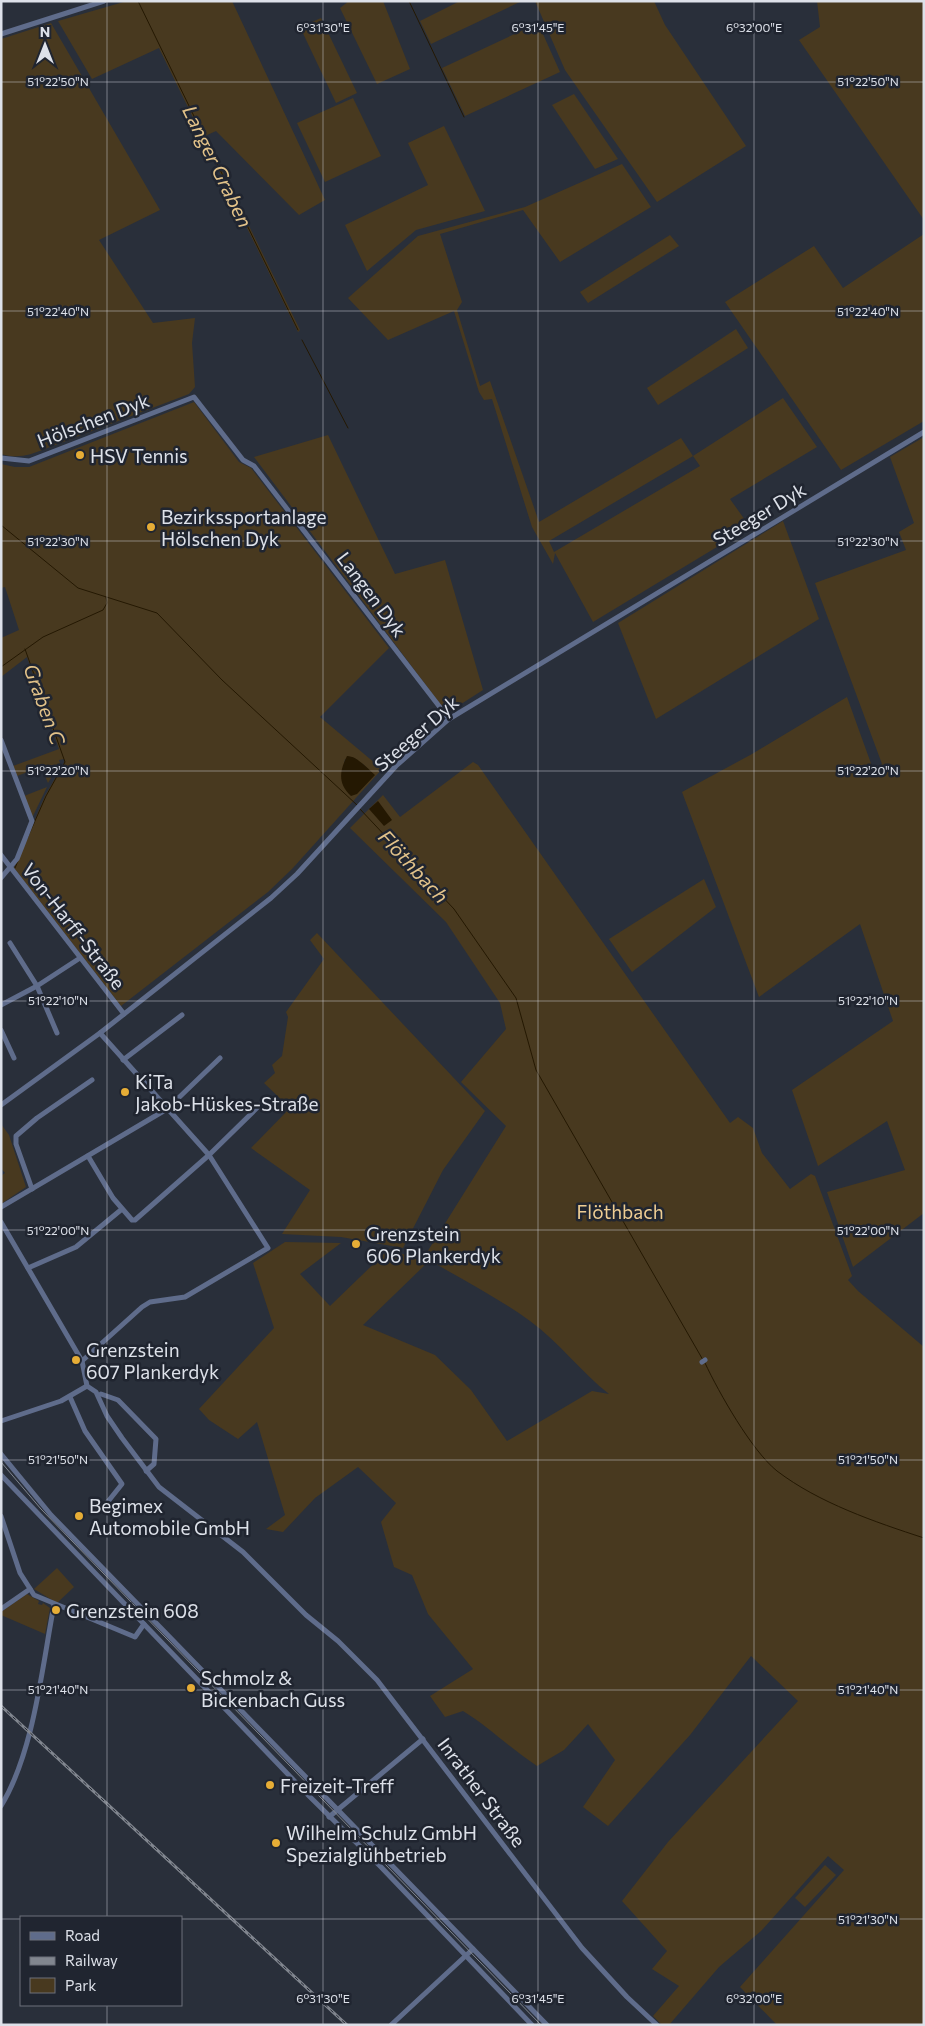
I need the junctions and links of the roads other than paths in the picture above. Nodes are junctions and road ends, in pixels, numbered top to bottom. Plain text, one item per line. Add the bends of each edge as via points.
1 (104, 1) edge
2 (1, 34) edge
3 (194, 397) joint
4 (924, 432) edge
5 (1, 458) edge
6 (449, 719) junction
7 (1, 740) edge
8 (1, 856) edge
9 (11, 868) junction
10 (1, 878) edge
11 (10, 943) dead end
12 (80, 958) junction
13 (37, 986) junction
14 (1, 1005) edge
15 (124, 1014) junction
16 (182, 1015) dead end
17 (1, 1030) edge
18 (57, 1033) dead end
19 (100, 1033) junction
20 (14, 1058) dead end
21 (220, 1058) dead end
22 (123, 1060) junction
23 (92, 1080) dead end
24 (262, 1103) dead end
25 (1, 1105) edge
26 (167, 1109) junction
27 (209, 1155) junction
28 (88, 1156) junction
29 (32, 1189) junction
30 (1, 1207) edge
31 (122, 1209) junction
32 (1, 1222) edge
33 (28, 1268) junction
34 (82, 1361) junction
35 (87, 1386) junction
36 (98, 1393) junction
37 (70, 1397) junction
38 (1, 1421) edge
39 (1, 1454) edge
40 (10, 1466) junction
41 (146, 1471) junction
42 (1, 1474) edge
43 (106, 1504) dead end
44 (1, 1516) edge
45 (30, 1589) junction
46 (54, 1605) junction
47 (1, 1609) edge
48 (144, 1624) junction
49 (423, 1739) junction
50 (1, 1806) edge
51 (338, 1810) junction
52 (329, 1817) junction
53 (473, 1949) junction
54 (465, 1956) junction
55 (526, 2019) junction
56 (390, 2025) edge
57 (521, 2025) edge
58 (532, 2025) edge
59 (547, 2025) edge
60 (658, 2025) edge

1 - 2 street
3 - 5 street, Hölschen Dyk via 29,461
3 - 6 street, Langen Dyk via 243,460 254,466
4 - 6 street, Steeger Dyk
6 - 15 street, Steeger Dyk via 396,766 271,898
7 - 9 street via 32,822
8 - 9 street, Von-Harff-Straße
9 - 10 street
9 - 12 street, Von-Harff-Straße
11 - 13 street
12 - 13 street
12 - 15 street, Von-Harff-Straße
13 - 14 street
13 - 18 street
15 - 19 street, Steeger Dyk
16 - 22 street
17 - 20 street
19 - 22 street
19 - 25 street, Steeger Dyk
21 - 26 street
22 - 26 street
23 - 29 street via 16,1136
24 - 27 street
26 - 27 street
26 - 28 street
27 - 31 street via 135,1220
27 - 34 street via 268,1248 185,1297 142,1306
28 - 29 street
28 - 31 street
29 - 30 street
31 - 33 street via 76,1247
32 - 33 street
33 - 34 street
34 - 35 street
35 - 36 street
35 - 37 street
36 - 41 street, Inrather Straße via 107,1416
36 - 41 street via 118,1400 156,1439 154,1464
37 - 38 street
37 - 43 street via 85,1431 122,1484
39 - 40 street
40 - 42 street
40 - 51 street via 55,1519
41 - 49 street, Inrather Straße via 159,1487 243,1552 377,1680
42 - 48 street
44 - 45 street via 12,1555
45 - 46 street via 34,1595
45 - 47 street
46 - 48 street via 135,1638
46 - 50 street via 29,1732 18,1773
48 - 52 street
49 - 51 street
49 - 60 street, Inrather Straße via 582,1948
51 - 52 street
51 - 53 street
52 - 54 street
53 - 54 street
53 - 59 street
54 - 55 street
54 - 56 street
55 - 57 street
55 - 58 street

